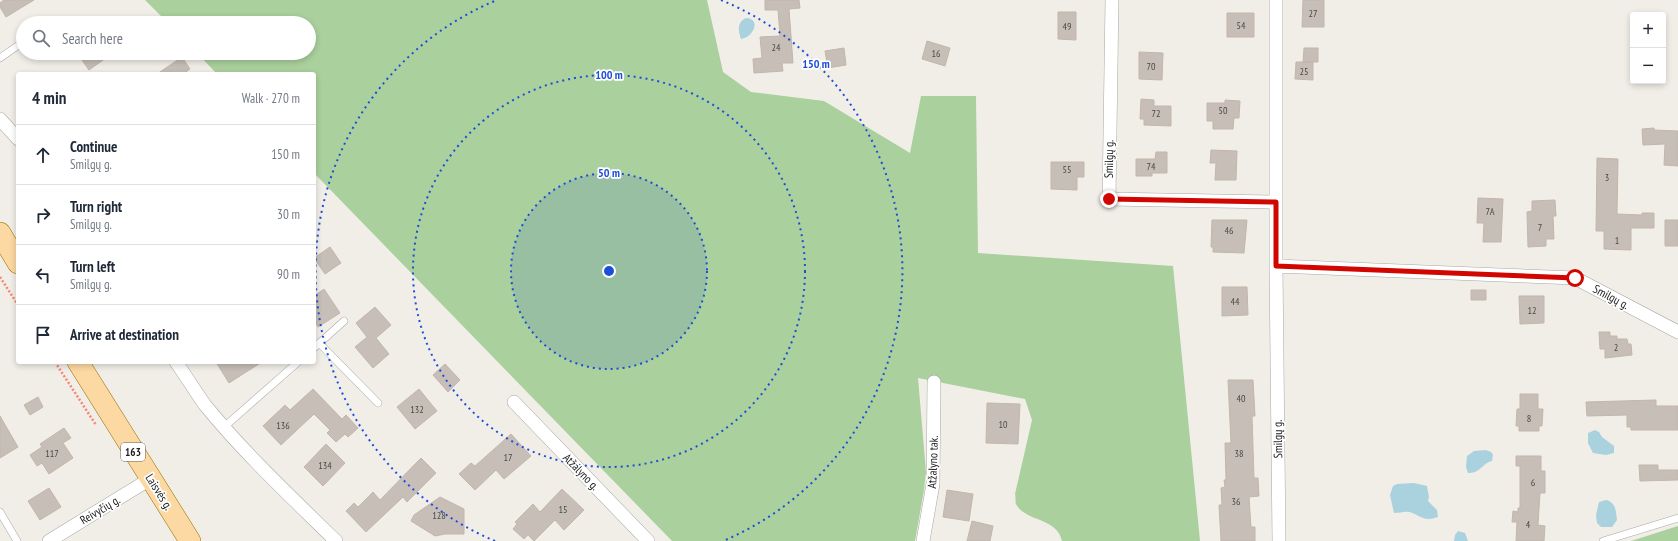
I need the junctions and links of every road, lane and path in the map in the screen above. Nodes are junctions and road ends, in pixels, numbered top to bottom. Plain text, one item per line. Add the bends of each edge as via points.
1 (1112, 0) edge
2 (1276, 0) edge
3 (16, 47) edge
4 (0, 58) edge
5 (0, 119) edge
6 (16, 138) edge
7 (1276, 202) junction
8 (0, 233) edge
9 (16, 260) edge
10 (1276, 266) junction
11 (0, 276) edge
12 (16, 302) edge
13 (344, 320) dead end
14 (1678, 332) edge
15 (317, 345) edge
16 (79, 364) edge
17 (177, 364) edge
18 (296, 364) edge
19 (934, 382) dead end
20 (514, 402) dead end
21 (378, 403) dead end
22 (224, 427) junction
23 (150, 479) junction
24 (0, 512) edge
25 (1678, 518) edge
26 (17, 541) edge
27 (49, 541) edge
28 (190, 541) edge
29 (336, 541) edge
30 (648, 541) edge
31 (923, 541) edge
32 (1279, 541) edge
33 (1603, 541) edge

1 - 7 street, Smilgų g. via 1109,199
2 - 7 street, Smilgų g.
3 - 4 lane
5 - 6 street
7 - 10 street, Smilgų g.
8 - 9 main road
10 - 14 street, Smilgų g. via 1575,278
10 - 32 street, Smilgų g.
11 - 12 path
13 - 15 lane
15 - 21 lane
16 - 23 main road, Laisvės g. / 163
17 - 22 street
18 - 22 lane
19 - 31 street, Atžalyno tak. via 934,484
20 - 30 street, Atžalyno g.
22 - 29 street via 272,480
23 - 27 street, Reivyčių g.
23 - 28 main road, Laisvės g. / 163
24 - 26 lane
25 - 33 lane

